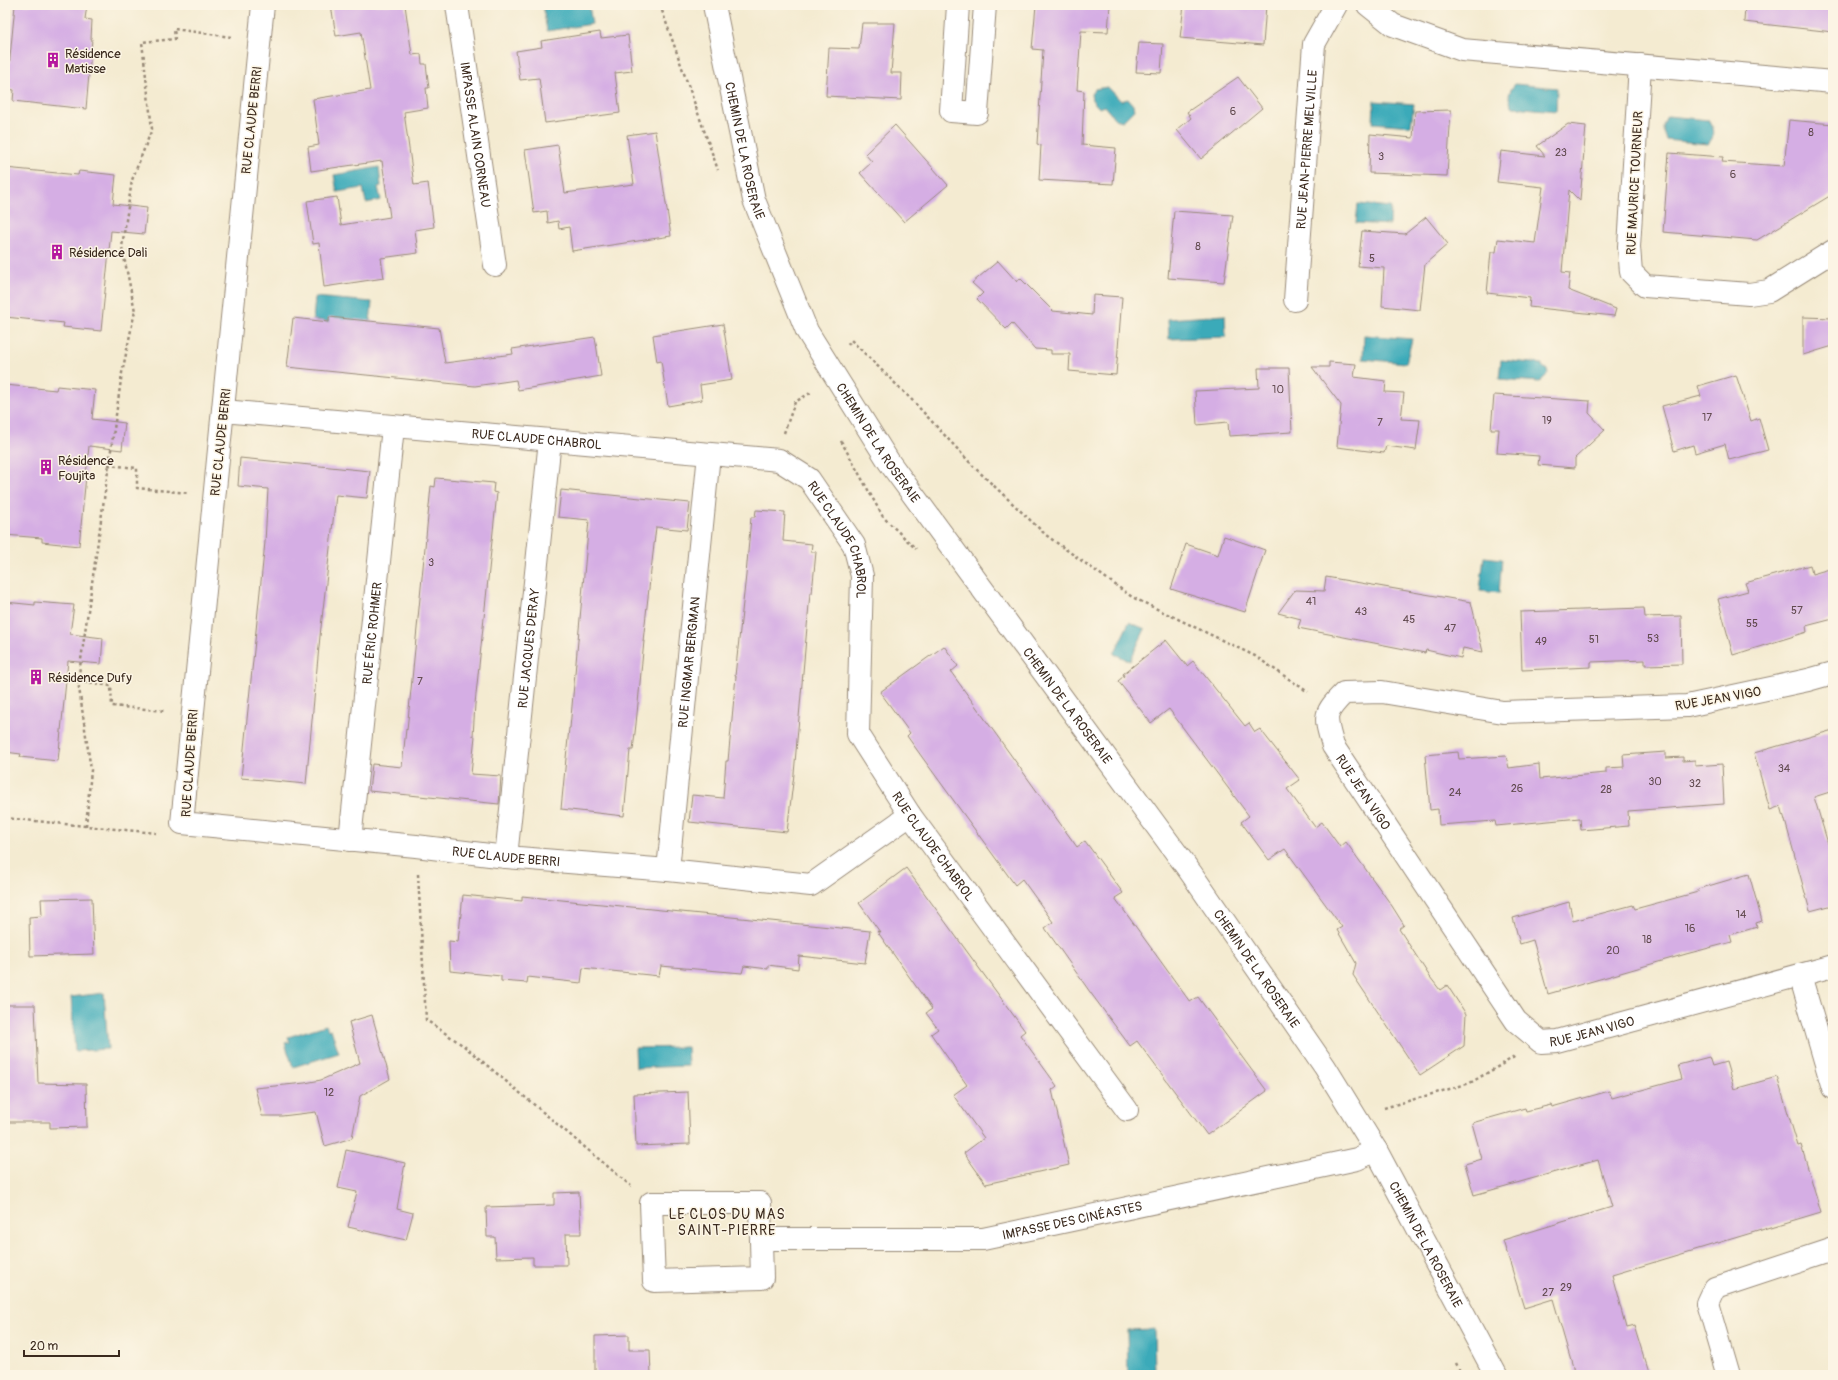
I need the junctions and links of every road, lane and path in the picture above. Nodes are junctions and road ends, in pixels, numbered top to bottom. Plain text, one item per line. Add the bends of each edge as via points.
1 (263, 5) edge
2 (457, 5) edge
3 (714, 5) edge
4 (958, 5) edge
5 (985, 5) edge
6 (1336, 5) edge
7 (1368, 5) edge
8 (259, 41) junction
9 (1640, 65) junction
10 (1833, 82) edge
11 (1833, 251) edge
12 (495, 265) dead end
13 (1295, 300) dead end
14 (848, 347) dead end
15 (836, 380) junction
16 (223, 411) junction
17 (393, 427) junction
18 (550, 440) junction
19 (709, 454) junction
20 (780, 460) junction
21 (108, 465) junction
22 (214, 496) junction
23 (1833, 673) edge
24 (78, 681) junction
25 (1330, 707) junction
26 (193, 714) junction
27 (910, 815) junction
28 (5, 818) edge
29 (182, 823) junction
30 (86, 826) junction
31 (350, 840) junction
32 (416, 846) junction
33 (506, 857) junction
34 (668, 870) junction
35 (1833, 966) edge
36 (1800, 975) junction
37 (1541, 1042) junction
38 (1833, 1088) edge
39 (1398, 1103) dead end
40 (1127, 1110) dead end
41 (1376, 1150) junction
42 (651, 1203) junction
43 (761, 1239) junction
44 (1833, 1249) edge
45 (1496, 1375) edge
46 (1729, 1375) edge

1 - 8 street, RUE CLAUDE BERRI
2 - 12 street, IMPASSE ALAIN CORNEAU
3 - 15 street, CHEMIN DE LA ROSERAIE via 754,200 807,331
4 - 5 street via 951,111 977,113
6 - 13 street, RUE JEAN-PIERRE MELVILLE via 1314,44
7 - 9 street via 1393,25 1462,50
8 - 16 street, RUE CLAUDE BERRI
8 - 21 path via 174,29 175,39 142,42 152,129 132,180 122,247 136,311 122,373
9 - 10 street
9 - 11 street, RUE MAURICE TOURNEUR via 1628,247 1631,272 1645,286 1749,294 1769,291
14 - 25 path via 851,340 975,468 1046,535 1132,597 1255,656
15 - 20 path via 795,402 785,429
15 - 41 street, CHEMIN DE LA ROSERAIE via 889,462 1191,873 1325,1068
16 - 17 street, RUE CLAUDE CHABROL
16 - 22 street, RUE CLAUDE BERRI
17 - 18 street, RUE CLAUDE CHABROL
17 - 31 street, RUE ÉRIC ROHMER
18 - 19 street, RUE CLAUDE CHABROL
18 - 33 street, RUE JACQUES DERAY
19 - 20 street, RUE CLAUDE CHABROL
19 - 34 street, RUE INGMAR BERGMAN
20 - 27 street, RUE CLAUDE CHABROL via 809,479 854,545 862,576 858,734
21 - 22 path via 137,468 137,488
21 - 24 path
22 - 26 street, RUE CLAUDE BERRI
23 - 25 street, RUE JEAN VIGO via 1687,706 1503,712 1382,692 1344,693
24 - 26 path via 111,686 112,706
24 - 30 path via 91,770
25 - 37 street, RUE JEAN VIGO via 1326,720 1333,746 1516,1021
26 - 29 street, RUE CLAUDE BERRI
27 - 34 street, RUE CLAUDE BERRI via 811,884
27 - 40 street, RUE CLAUDE CHABROL
28 - 30 path
29 - 30 path via 164,833
29 - 31 street, RUE CLAUDE BERRI
31 - 32 street, RUE CLAUDE BERRI
32 - 33 street, RUE CLAUDE BERRI
32 - 42 path via 426,1020 464,1046
33 - 34 street, RUE CLAUDE BERRI
35 - 36 street, RUE JEAN VIGO
36 - 37 street, RUE JEAN VIGO via 1557,1040
36 - 38 street
37 - 39 path via 1470,1083
41 - 43 street, IMPASSE DES CINÉASTES via 1356,1159 983,1239
41 - 45 street, CHEMIN DE LA ROSERAIE
42 - 43 street via 760,1203
42 - 43 street via 654,1281 762,1278
44 - 46 street via 1716,1288 1708,1303

